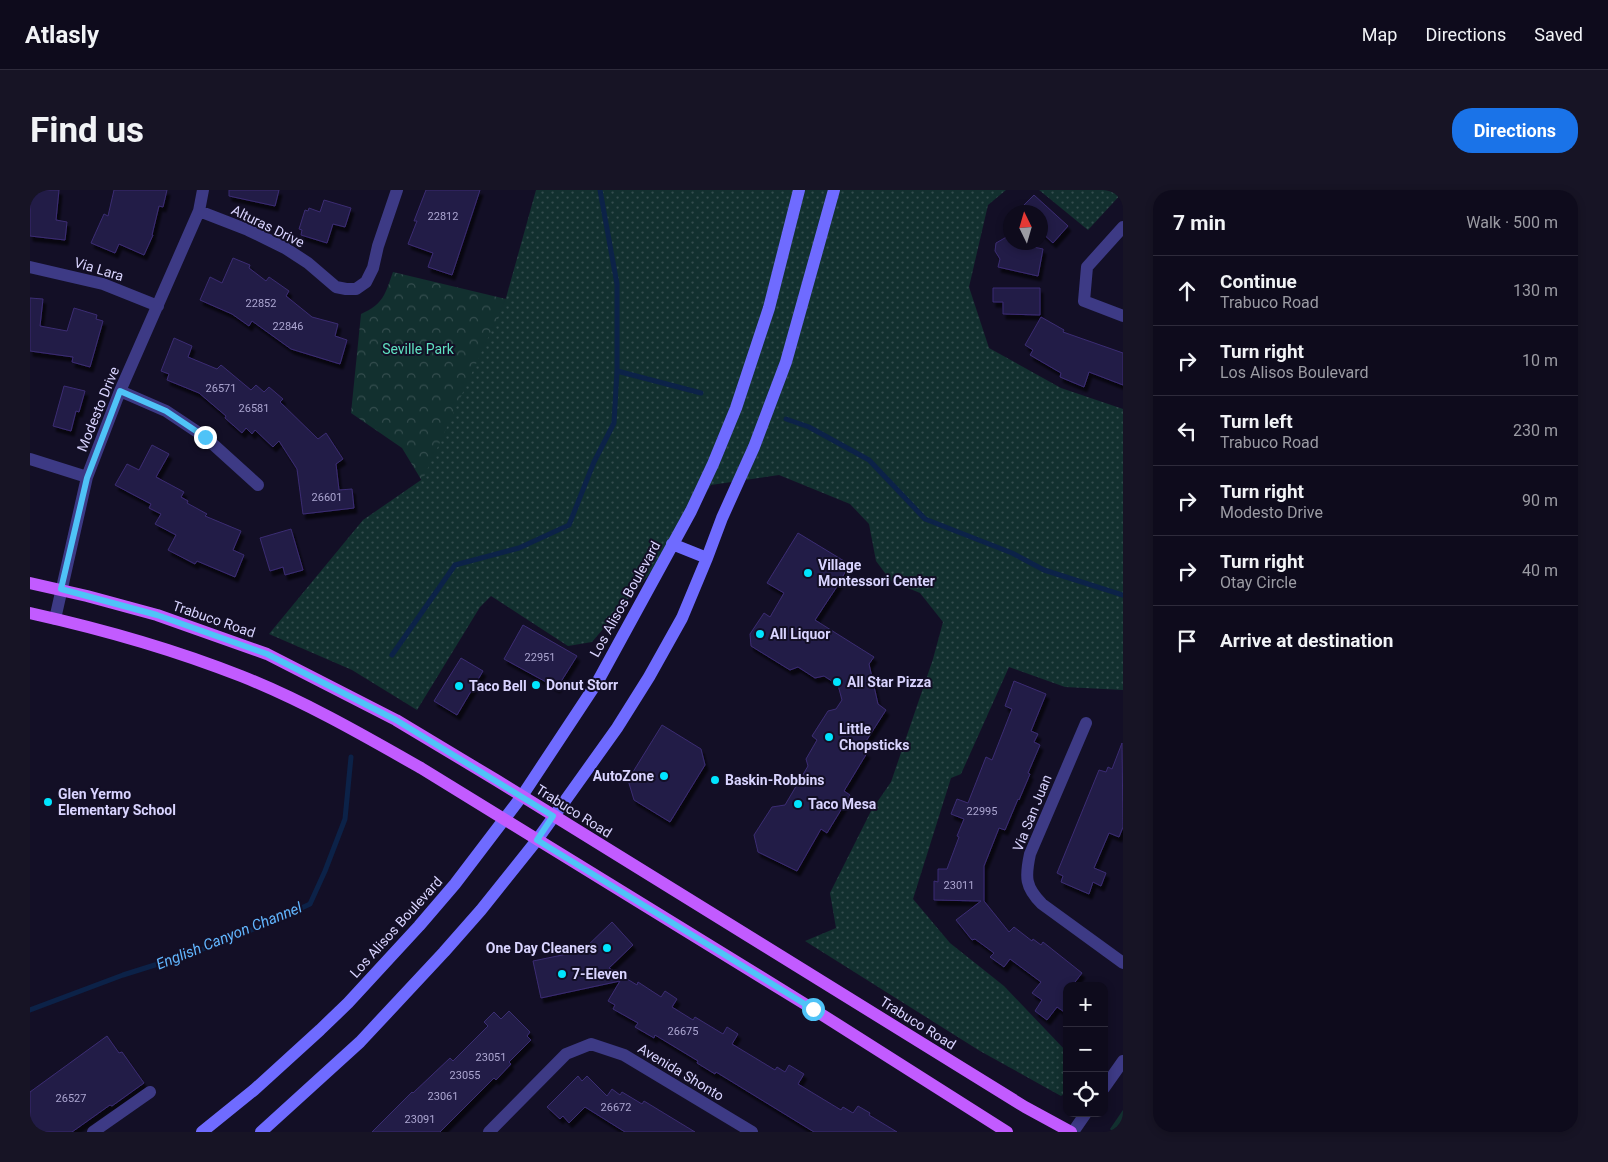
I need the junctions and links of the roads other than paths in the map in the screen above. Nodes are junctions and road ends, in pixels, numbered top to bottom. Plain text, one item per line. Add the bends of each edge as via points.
1 (204, 190) edge
2 (397, 190) edge
3 (799, 190) edge
4 (834, 190) edge
5 (199, 210) junction
6 (1123, 227) edge
7 (30, 267) edge
8 (158, 306) junction
9 (1123, 316) edge
10 (120, 391) junction
11 (30, 459) edge
12 (87, 478) junction
13 (258, 484) dead end
14 (672, 544) junction
15 (707, 558) junction
16 (30, 583) edge
17 (61, 589) junction
18 (30, 613) edge
19 (55, 619) junction
20 (1086, 723) dead end
21 (522, 796) junction
22 (553, 816) junction
23 (504, 820) junction
24 (537, 840) junction
25 (1123, 963) edge
26 (1123, 1061) edge
27 (1108, 1082) edge
28 (150, 1092) dead end
29 (1083, 1117) edge
30 (93, 1132) edge
31 (202, 1132) edge
32 (261, 1132) edge
33 (489, 1132) edge
34 (752, 1132) edge
35 (1007, 1132) edge
36 (1072, 1132) edge

1 - 5 street, Modesto Drive
2 - 5 street, Alturas Drive via 373,268 366,282 356,289 336,287 284,248
3 - 14 main road, Los Alisos Boulevard via 769,308 736,408 713,464
4 - 15 main road via 786,362
5 - 8 street, Modesto Drive
6 - 9 street via 1087,267 1084,301
7 - 8 street, Via Lara via 103,284
8 - 10 street, Modesto Drive
10 - 12 street, Modesto Drive
10 - 13 street via 166,411 205,437
11 - 12 street
12 - 17 street, Modesto Drive
14 - 15 main road
14 - 21 main road, Los Alisos Boulevard via 598,681
15 - 22 main road via 682,618 649,677 617,728
16 - 17 main road, Trabuco Road
17 - 19 street, Modesto Drive
17 - 21 main road, Trabuco Road via 157,615 267,654 396,720
18 - 19 main road
19 - 23 main road via 181,654 243,677 358,732
20 - 25 street, Via San Juan via 1030,854 1027,882 1042,904
21 - 22 main road, Trabuco Road
21 - 23 main road, Los Alisos Boulevard
22 - 24 main road
22 - 36 main road, Trabuco Road via 1025,1107
23 - 24 main road
23 - 31 main road, Los Alisos Boulevard via 455,884 348,1003
24 - 32 main road via 394,1007
24 - 35 main road
26 - 27 street
28 - 30 street
29 - 36 street
33 - 34 street, Avenida Shonto via 566,1054 591,1044 624,1056

